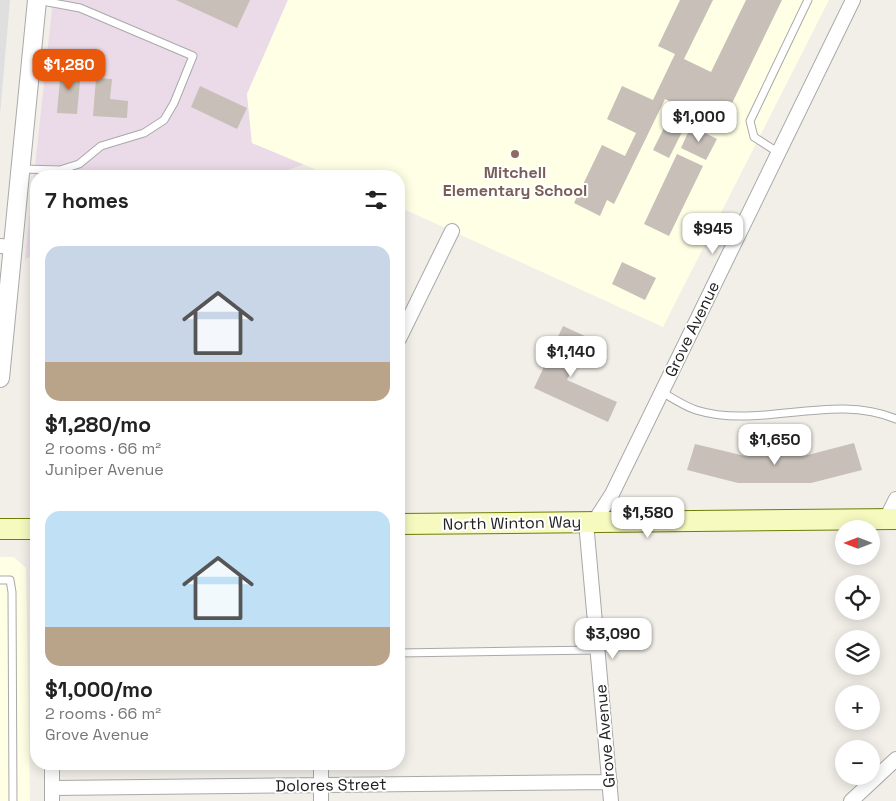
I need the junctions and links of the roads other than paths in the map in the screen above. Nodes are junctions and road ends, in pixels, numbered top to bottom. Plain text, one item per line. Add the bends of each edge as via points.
1 (36, 0) edge
2 (808, 0) edge
3 (853, 0) edge
4 (779, 152) junction
5 (20, 169) junction
6 (452, 231) dead end
7 (6, 247) edge
8 (405, 327) edge
9 (0, 378) edge
10 (662, 392) junction
11 (896, 419) edge
12 (896, 499) edge
13 (891, 519) edge
14 (590, 522) junction
15 (405, 524) edge
16 (0, 529) edge
17 (30, 529) edge
18 (0, 580) edge
19 (598, 650) junction
20 (405, 653) edge
21 (896, 759) edge
22 (52, 770) edge
23 (321, 770) edge
24 (610, 782) junction
25 (321, 785) junction
26 (52, 795) edge
27 (13, 801) edge
28 (321, 801) edge
29 (611, 801) edge
30 (850, 801) edge

1 - 5 street
1 - 5 lane via 80,8 192,56 164,120 144,133 101,146 79,164 60,170
2 - 4 lane via 750,121 754,137
3 - 4 street, Grove Avenue
4 - 10 street, Grove Avenue
5 - 7 street
6 - 8 street
7 - 9 street
10 - 11 lane via 695,410 733,416 856,409
10 - 14 street, Grove Avenue via 612,494
12 - 13 street
13 - 14 main road, North Winton Way
14 - 15 main road, North Winton Way
14 - 19 street, Grove Avenue
16 - 17 main road
18 - 27 lane via 10,580 12,592
19 - 20 lane
19 - 24 street, Grove Avenue
21 - 30 street
22 - 26 street
23 - 25 street
24 - 25 street, Dolores Street
24 - 29 street, Grove Avenue
25 - 26 street, Dolores Street
25 - 28 street

